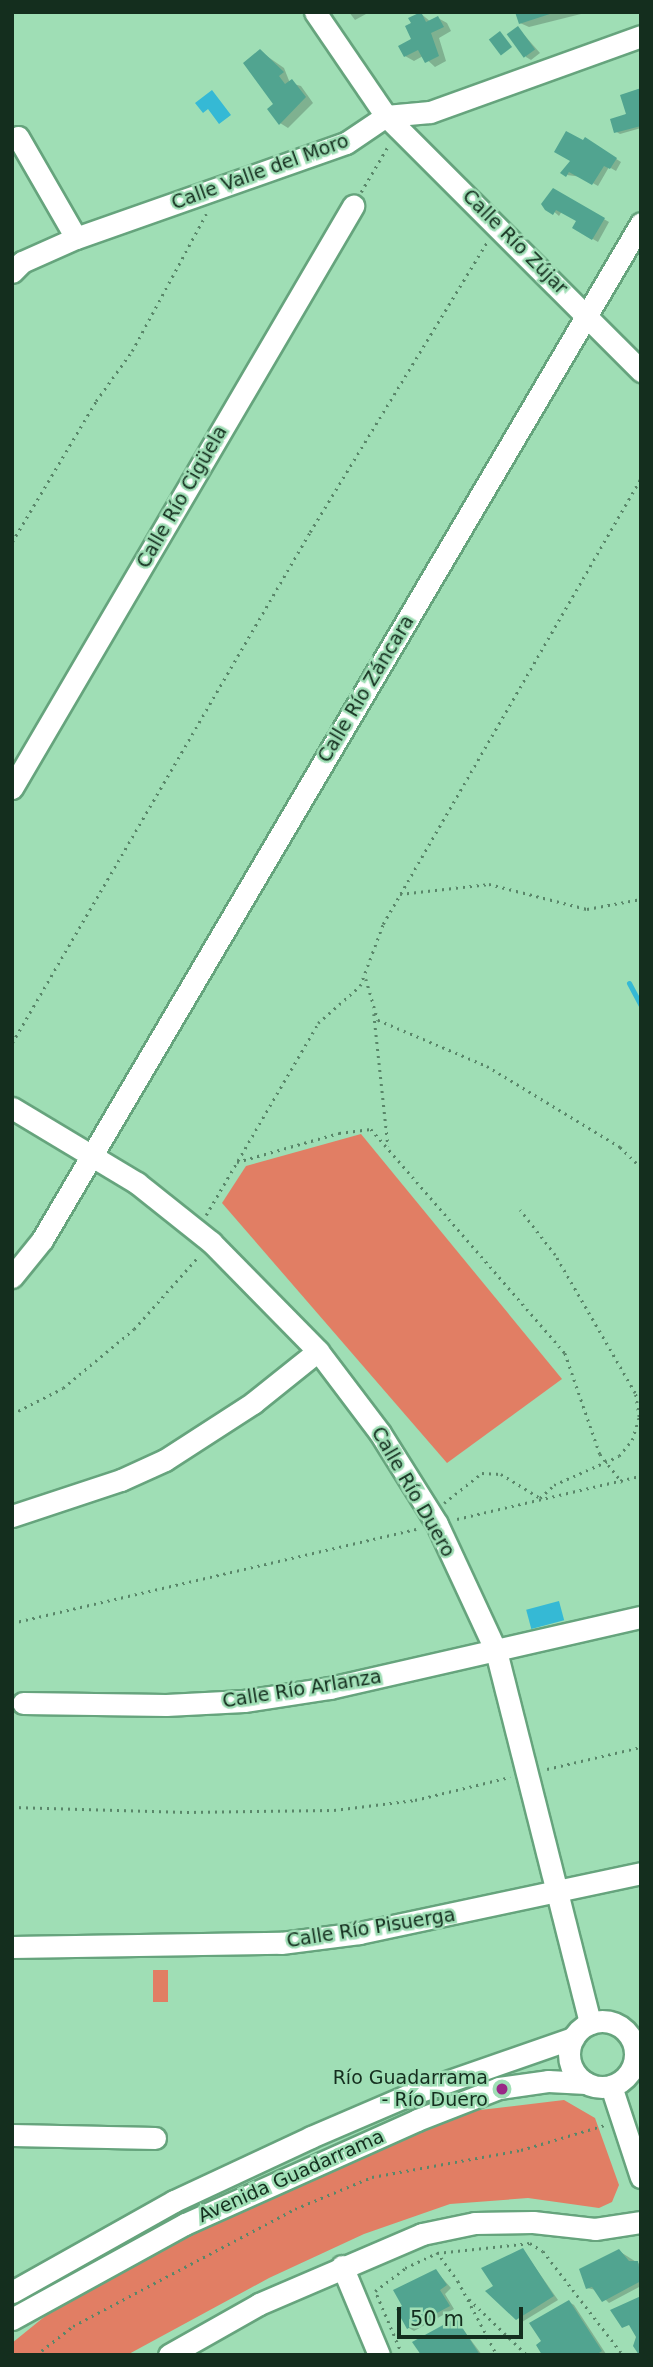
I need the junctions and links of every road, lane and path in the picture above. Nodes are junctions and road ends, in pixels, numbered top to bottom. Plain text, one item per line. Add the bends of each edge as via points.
1 (315, 12) edge
2 (641, 36) edge
3 (386, 116) junction
4 (19, 137) dead end
5 (390, 143) dead end
6 (220, 188) junction
7 (353, 206) joint
8 (641, 223) edge
9 (497, 224) junction
10 (76, 238) junction
11 (12, 272) edge
12 (587, 314) junction
13 (641, 371) edge
14 (641, 478) edge
15 (12, 542) edge
16 (12, 788) edge
17 (400, 894) junction
18 (641, 899) edge
19 (365, 976) junction
20 (374, 1012) junction
21 (12, 1043) edge
22 (12, 1108) edge
23 (388, 1146) junction
24 (92, 1155) junction
25 (236, 1162) junction
26 (641, 1167) edge
27 (520, 1210) dead end
28 (204, 1236) junction
29 (12, 1277) edge
30 (318, 1351) junction
31 (12, 1414) edge
32 (608, 1461) junction
33 (641, 1476) edge
34 (622, 1482) junction
35 (540, 1498) junction
36 (12, 1516) edge
37 (433, 1519) junction
38 (641, 1617) edge
39 (12, 1623) edge
40 (495, 1651) junction
41 (23, 1703) dead end
42 (641, 1746) edge
43 (529, 1773) junction
44 (12, 1807) edge
45 (641, 1873) edge
46 (557, 1893) junction
47 (12, 1947) edge
48 (641, 2019) edge
49 (590, 2023) junction
50 (619, 2025) junction
51 (573, 2038) junction
52 (638, 2058) edge
53 (586, 2083) junction
54 (611, 2086) junction
55 (620, 2120) junction
56 (12, 2135) edge
57 (155, 2138) dead end
58 (641, 2177) edge
59 (641, 2222) edge
60 (438, 2253) junction
61 (342, 2266) junction
62 (12, 2292) edge
63 (467, 2297) junction
64 (12, 2319) edge
65 (36, 2355) edge
66 (169, 2355) edge
67 (379, 2355) edge
68 (402, 2355) edge
69 (497, 2355) edge
70 (527, 2355) edge
71 (623, 2355) edge

1 - 3 street, Calle Río Zújar
2 - 3 street, Calle Valle del Moro via 430,112
3 - 6 street, Calle Valle del Moro via 346,143
3 - 9 street, Calle Río Zújar
4 - 10 street
5 - 7 path
6 - 10 street, Calle Valle del Moro
6 - 15 path via 132,351 96,401
7 - 16 street, Calle Río Cigüela
8 - 12 street, Calle Río Záncara
9 - 12 street, Calle Río Zújar
9 - 21 path via 310,532
10 - 11 street, Calle Valle del Moro via 22,262
12 - 13 street, Calle Río Zújar
12 - 24 street, Calle Río Záncara
14 - 17 path
17 - 18 path via 489,884 587,909
17 - 19 path via 383,924
19 - 20 path
19 - 25 path via 360,986 318,1023
20 - 23 path
20 - 26 path via 378,1020 487,1066 620,1147
22 - 24 street, Calle Río Duero
23 - 25 path via 372,1129 338,1133
23 - 32 path via 565,1353 577,1376 592,1432
24 - 28 street, Calle Río Duero
24 - 29 street, Calle Río Záncara via 42,1240
25 - 28 path
27 - 32 path via 555,1255 635,1393 639,1417 632,1440
28 - 30 street, Calle Río Duero
28 - 31 path via 134,1329 63,1388
30 - 36 street via 253,1403 165,1460 121,1480
30 - 37 street, Calle Río Duero via 380,1433
32 - 34 path
32 - 35 path via 554,1485
33 - 34 path
34 - 35 path
35 - 37 path
35 - 37 path via 501,1474 482,1472
37 - 39 path
37 - 40 street, Calle Río Duero
38 - 40 street, Calle Río Arlanza
40 - 41 street, Calle Río Arlanza via 330,1689 244,1701
40 - 43 street, Calle Río Duero
42 - 43 path
43 - 44 path via 415,1800 334,1810
43 - 46 street, Calle Río Duero
45 - 46 street, Calle Río Pisuerga
46 - 47 street, Calle Río Pisuerga via 359,1933 281,1943
46 - 49 street, Calle Río Duero
48 - 50 street
49 - 50 street
49 - 51 street
50 - 52 street via 632,2040
51 - 53 street via 569,2058
51 - 62 street, Avenida Guadarrama via 409,2095 311,2137 174,2201
52 - 54 street via 626,2076
53 - 54 street
53 - 64 street, Avenida Guadarrama via 548,2081 499,2088 417,2120 186,2224
54 - 55 street
55 - 58 street
55 - 65 path via 521,2150 372,2177 295,2209 73,2326
56 - 57 street
59 - 61 street via 595,2229 533,2222 475,2223 422,2234
60 - 63 path
60 - 68 path via 405,2268 375,2291
60 - 71 path via 530,2243 543,2251
61 - 66 street via 259,2304
61 - 67 street
63 - 69 path
63 - 70 path via 498,2322

